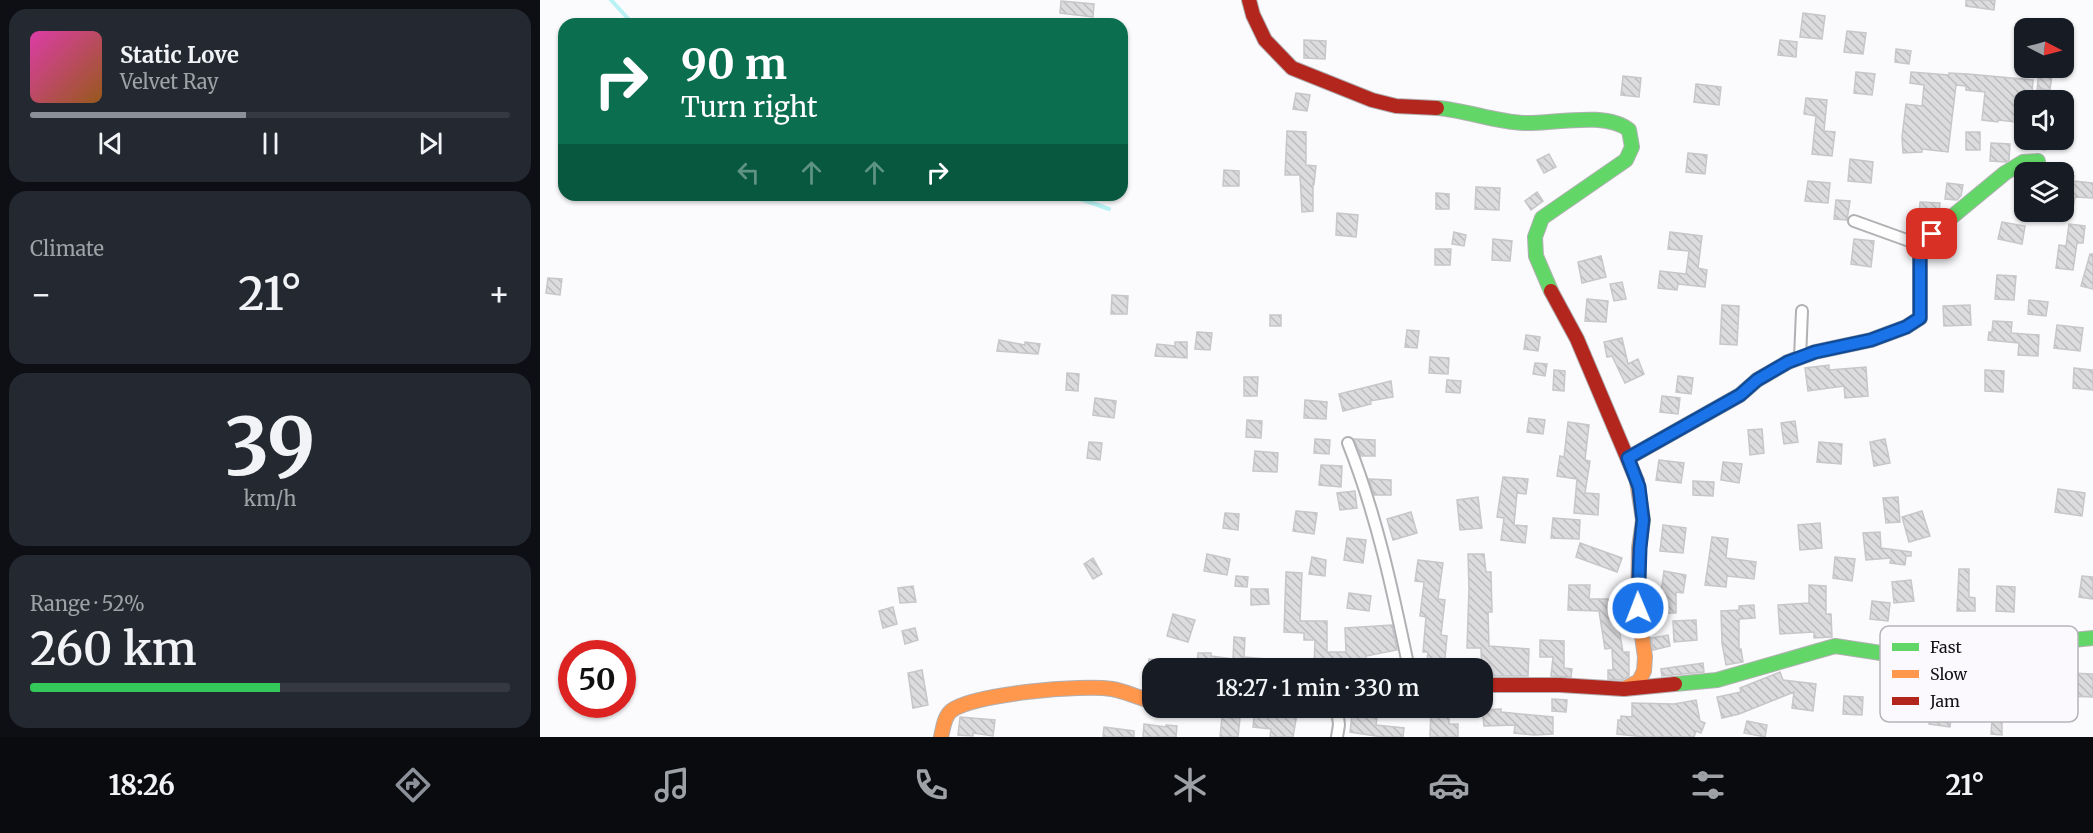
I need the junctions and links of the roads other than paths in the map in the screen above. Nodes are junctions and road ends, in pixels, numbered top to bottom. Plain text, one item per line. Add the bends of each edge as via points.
1 (1249, 0) edge
2 (2038, 161) dead end
3 (1854, 221) dead end
4 (1922, 247) junction
5 (1802, 311) dead end
6 (1800, 358) junction
7 (1348, 443) dead end
8 (1628, 458) junction
9 (2093, 638) edge
10 (2078, 640) edge
11 (1880, 653) edge
12 (1407, 658) edge
13 (1493, 686) edge
14 (1624, 688) junction
15 (1142, 698) edge
16 (1338, 718) edge
17 (941, 737) edge
18 (1337, 737) edge

1 - 8 main road via 1265,40 1292,68 1372,100 1396,106 1452,109 1522,123 1606,120 1629,130 1632,147 1626,160 1542,218 1535,237 1542,273 1577,339
2 - 4 main road via 2023,162 2005,173 1942,225
3 - 4 street
4 - 6 main road via 1920,318 1871,340
5 - 6 street
6 - 8 main road
7 - 12 street via 1386,562
8 - 14 main road via 1639,487 1643,520 1638,608 1645,657 1639,681
9 - 10 main road
11 - 14 main road via 1835,646 1717,680
13 - 14 main road
15 - 17 main road via 1111,689 1080,687 975,702 952,710
16 - 18 street

